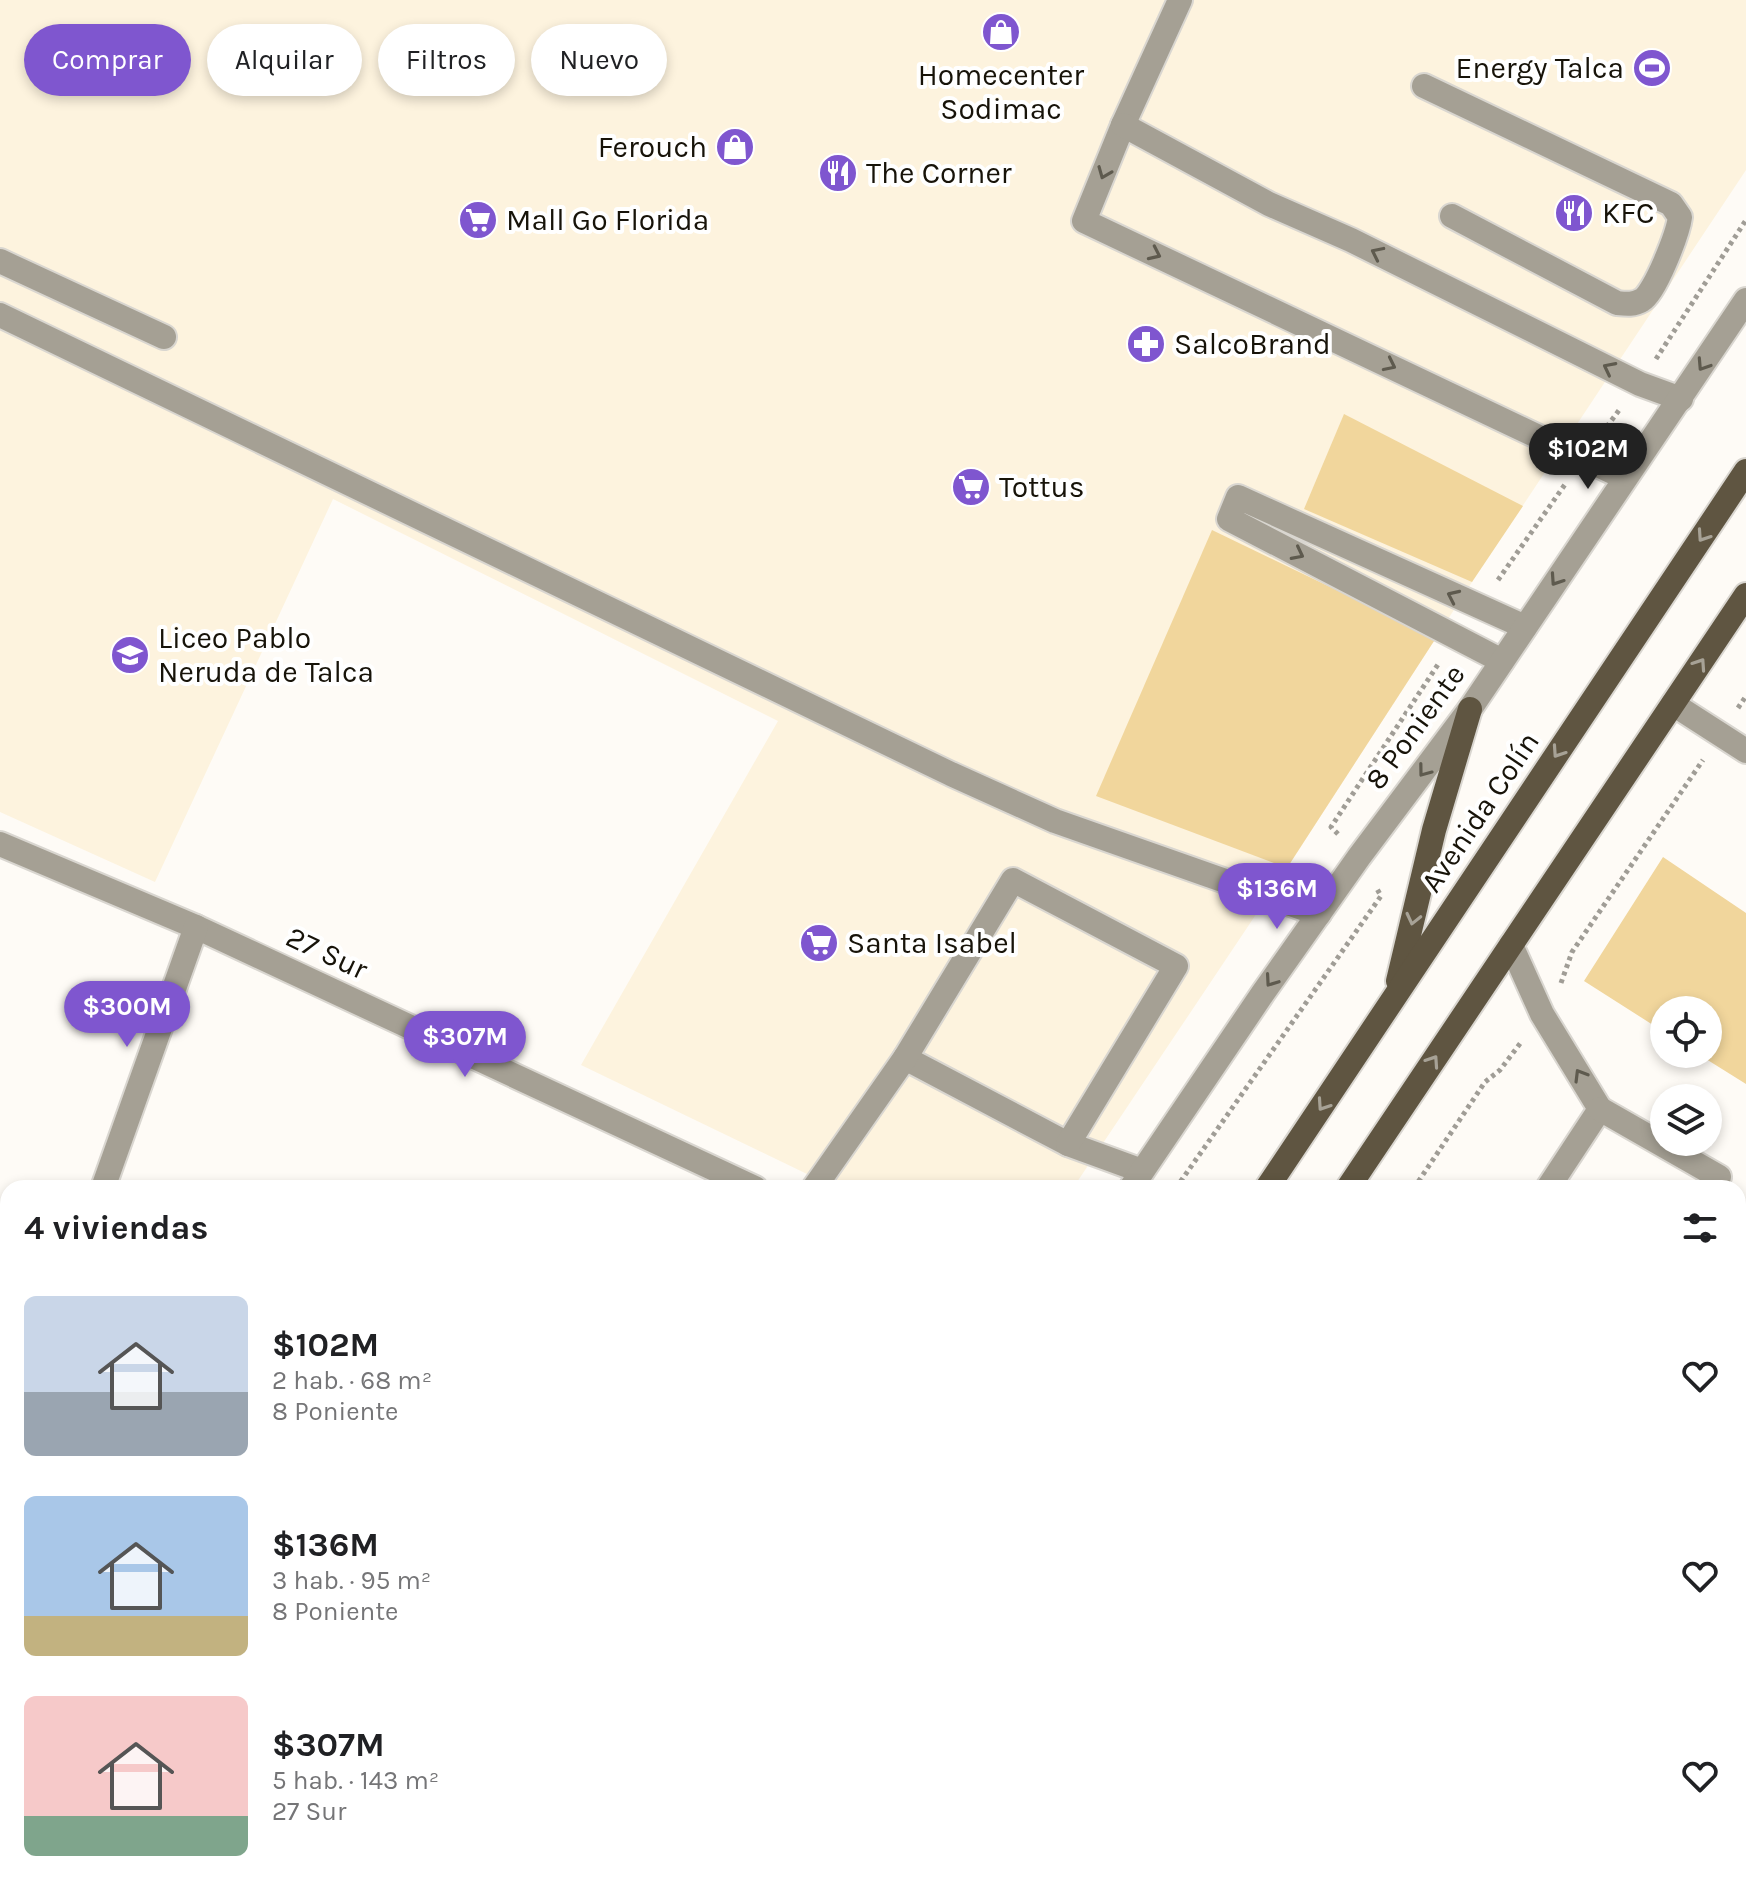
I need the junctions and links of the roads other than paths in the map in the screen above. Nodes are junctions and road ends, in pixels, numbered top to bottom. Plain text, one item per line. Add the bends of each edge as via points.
1 (1180, 0) edge
2 (1424, 86) dead end
3 (1123, 125) junction
4 (1452, 216) dead end
5 (0, 261) edge
6 (1746, 300) edge
7 (0, 315) edge
8 (164, 337) dead end
9 (1681, 399) junction
10 (1746, 471) edge
11 (1625, 478) junction
12 (1746, 595) edge
13 (1525, 627) junction
14 (1502, 661) junction
15 (1673, 704) junction
16 (1470, 709) junction
17 (1746, 751) edge
18 (0, 844) edge
19 (1319, 914) junction
20 (196, 927) junction
21 (1511, 945) junction
22 (1394, 998) junction
23 (905, 1058) junction
24 (1600, 1109) junction
25 (1068, 1144) junction
26 (106, 1180) edge
27 (738, 1180) edge
28 (820, 1180) edge
29 (1137, 1180) edge
30 (1272, 1180) edge
31 (1353, 1180) edge
32 (1553, 1180) edge
33 (1717, 1180) edge

1 - 3 street
2 - 4 street via 1671,204 1680,217 1678,235 1646,298 1633,305 1617,303
9 -> 3 street via 1269,204
3 -> 11 street via 1084,221
5 - 8 street
6 -> 9 street, 8 Poniente
7 - 19 street via 951,774 1055,821
9 - 11 street, 8 Poniente
10 -> 22 main road, Avenida Colín
11 -> 13 street, 8 Poniente
15 -> 12 main road
13 - 14 street, 8 Poniente
13 -> 14 street via 1233,508
14 - 16 street, 8 Poniente
15 - 17 street
15 - 21 main road
16 -> 19 street, 8 Poniente
16 -> 22 main road via 1434,830
18 - 20 street, 27 Sur
19 -> 29 street, 8 Poniente
20 - 26 street
20 - 27 street, 27 Sur
24 -> 21 street via 1542,1014
31 -> 21 main road
22 -> 30 main road, Avenida Colín
23 - 25 street
23 - 25 street via 1013,880 1176,966
23 - 28 street
24 - 32 street
24 - 33 street
25 - 29 street

